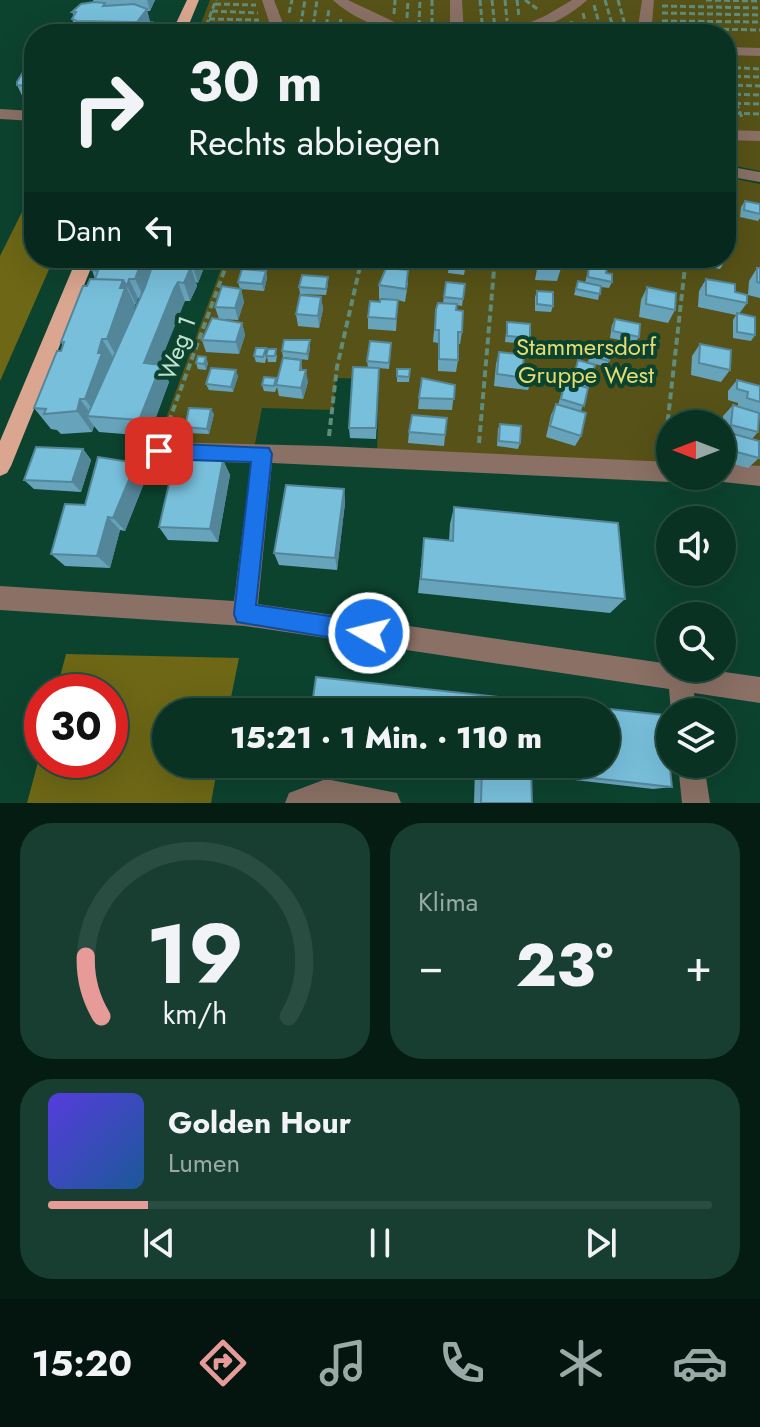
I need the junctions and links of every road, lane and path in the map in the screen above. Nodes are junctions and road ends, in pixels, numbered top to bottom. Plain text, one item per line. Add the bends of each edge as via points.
1 (193, 0) edge
2 (305, 0) edge
3 (317, 0) edge
4 (420, 0) edge
5 (432, 0) edge
6 (456, 0) edge
7 (480, 0) edge
8 (492, 0) edge
9 (505, 0) edge
10 (581, 0) edge
11 (593, 0) edge
12 (605, 0) edge
13 (618, 0) edge
14 (695, 0) edge
15 (706, 0) edge
16 (760, 1) edge
17 (216, 2) edge
18 (334, 3) edge
19 (698, 7) junction
20 (760, 8) edge
21 (212, 11) junction
22 (700, 14) junction
23 (760, 15) edge
24 (273, 17) edge
25 (647, 17) edge
26 (209, 19) junction
27 (703, 21) junction
28 (760, 22) edge
29 (145, 23) edge
30 (157, 24) edge
31 (182, 24) edge
32 (207, 24) edge
33 (221, 24) edge
34 (301, 24) edge
35 (313, 24) edge
36 (328, 24) edge
37 (388, 24) edge
38 (419, 24) edge
39 (432, 24) edge
40 (457, 24) edge
41 (482, 24) edge
42 (495, 24) edge
43 (508, 24) edge
44 (527, 24) edge
45 (599, 24) edge
46 (612, 24) edge
47 (625, 24) edge
48 (675, 24) edge
49 (704, 24) edge
50 (760, 30) edge
51 (736, 31) edge
52 (736, 51) edge
53 (760, 52) edge
54 (736, 68) edge
55 (760, 69) edge
56 (736, 77) edge
57 (760, 77) edge
58 (736, 85) edge
59 (760, 86) edge
60 (736, 94) edge
61 (760, 95) edge
62 (737, 104) joint
63 (760, 104) edge
64 (736, 113) edge
65 (740, 113) junction
66 (0, 114) edge
67 (760, 114) edge
68 (24, 115) edge
69 (755, 135) edge
70 (736, 173) edge
71 (760, 177) edge
72 (82, 268) edge
73 (225, 268) edge
74 (360, 268) edge
75 (494, 268) edge
76 (685, 268) edge
77 (672, 410) edge
78 (159, 451) joint
79 (262, 454) junction
80 (326, 455) junction
81 (478, 464) junction
82 (0, 466) edge
83 (656, 472) edge
84 (736, 475) edge
85 (760, 476) edge
86 (0, 598) edge
87 (245, 614) junction
88 (656, 675) edge
89 (702, 682) edge
90 (760, 690) edge
91 (693, 778) edge
92 (299, 803) edge
93 (387, 803) edge
94 (696, 803) edge

1 - 31 main road
2 - 34 path
3 - 35 path
4 - 38 path
5 - 39 path
6 - 40 street
7 - 41 path
8 - 42 path
9 - 43 path
10 - 44 street via 550,19
11 - 45 path
12 - 46 path
13 - 47 path
14 - 19 path
15 - 16 path
17 - 21 path
17 - 24 path
18 - 36 path
18 - 37 street
19 - 20 path
19 - 22 path
19 - 25 path
21 - 24 path
21 - 26 path
22 - 23 path
22 - 25 path
22 - 27 path
24 - 26 path
24 - 33 path
25 - 27 path
25 - 48 path
26 - 32 path
27 - 28 path
27 - 49 path
29 - 30 path
50 - 51 path
52 - 53 street
54 - 55 path
56 - 57 path
58 - 59 path
60 - 61 path
62 - 63 path
62 - 65 path
64 - 65 path
65 - 67 path
65 - 69 path
66 - 68 street
70 - 71 street
72 - 82 main road
73 - 78 path, Weg 1
74 - 80 path via 337,367
75 - 81 path
76 - 77 path
78 - 79 street
79 - 80 street
79 - 87 street
80 - 81 street
81 - 83 street
84 - 85 street
86 - 87 street
87 - 88 street
89 - 90 street
91 - 94 street
92 - 93 street via 326,793

